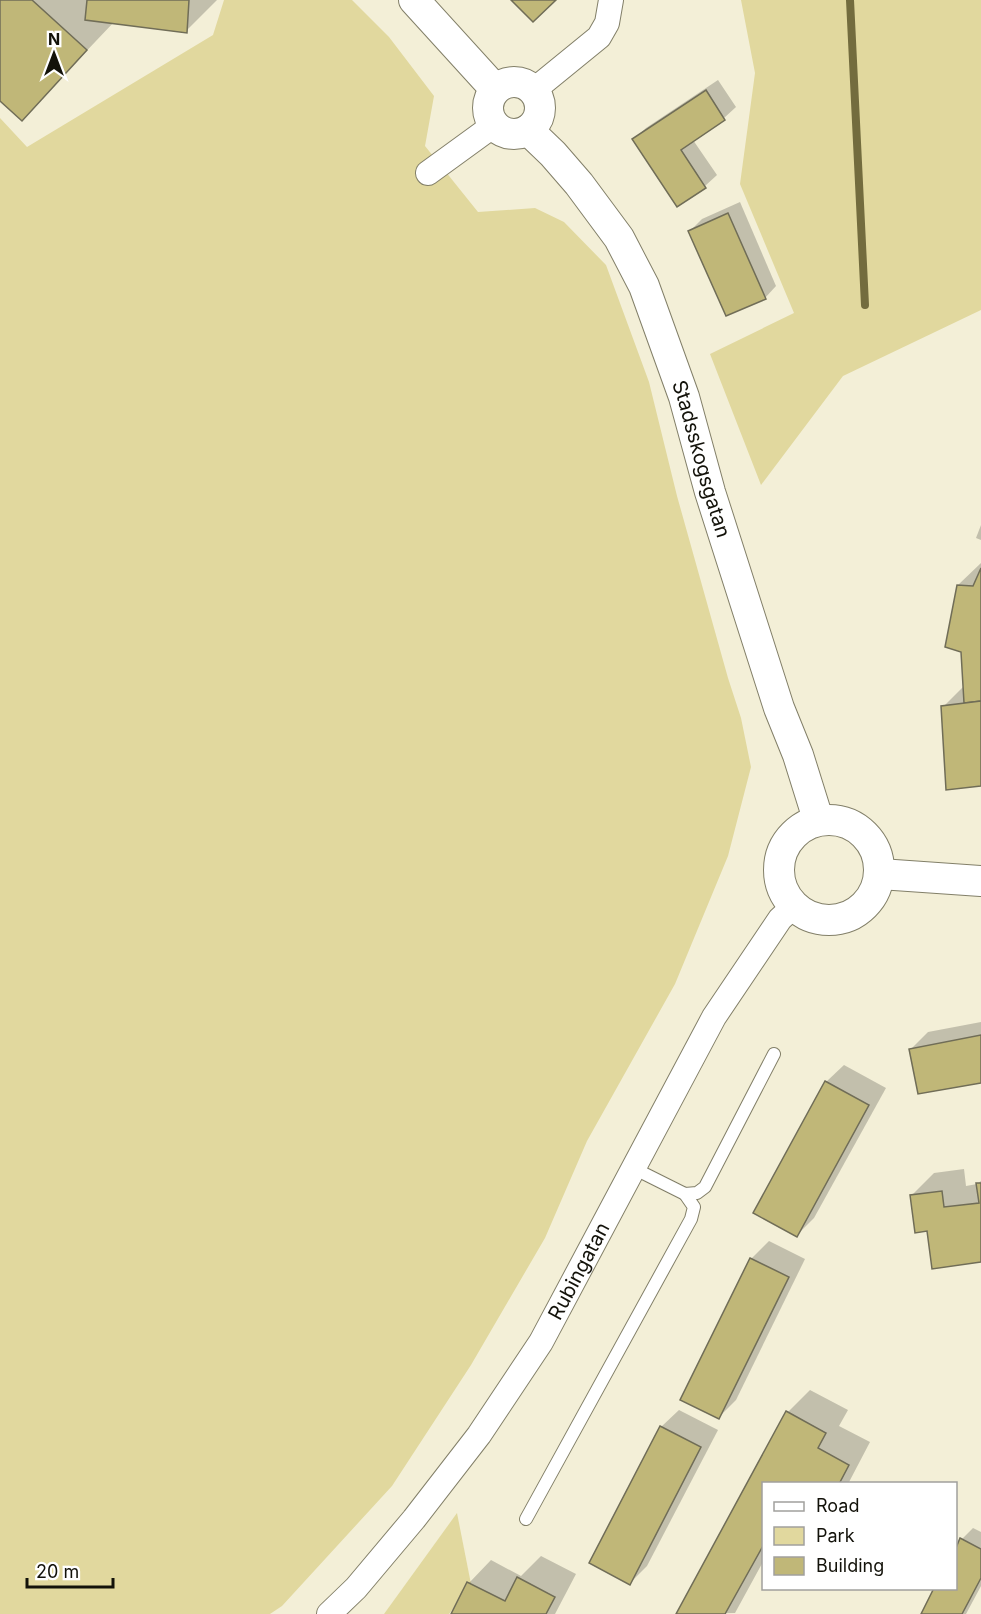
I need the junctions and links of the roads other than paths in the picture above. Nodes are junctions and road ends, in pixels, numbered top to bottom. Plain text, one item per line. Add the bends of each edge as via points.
1 (414, 0) edge
2 (611, 0) edge
3 (495, 89) junction
4 (534, 90) junction
5 (494, 125) junction
6 (528, 130) junction
7 (428, 173) dead end
8 (818, 819) junction
9 (880, 874) junction
10 (981, 881) edge
11 (795, 906) junction
12 (774, 1054) dead end
13 (633, 1168) junction
14 (685, 1194) junction
15 (526, 1519) dead end
16 (329, 1614) edge

1 - 3 street
2 - 4 street via 607,23 599,37
3 - 4 street via 517,81
3 - 5 street via 488,107
4 - 6 street via 540,109 538,119
5 - 6 street via 510,134
5 - 7 street
6 - 8 street, Stadsskogsgatan via 579,184 619,238 644,286 680,386 710,492
8 - 9 street via 847,822 863,832 874,847
8 - 11 street via 797,831 782,851 781,885
9 - 10 street
9 - 11 street via 871,898 851,915 835,920 817,918
11 - 13 street, Rubingatan via 780,919 714,1017
12 - 14 lane via 705,1187 697,1193
13 - 14 lane
13 - 16 street, Rubingatan via 541,1342 479,1435 414,1519
14 - 15 lane via 694,1207 691,1219

